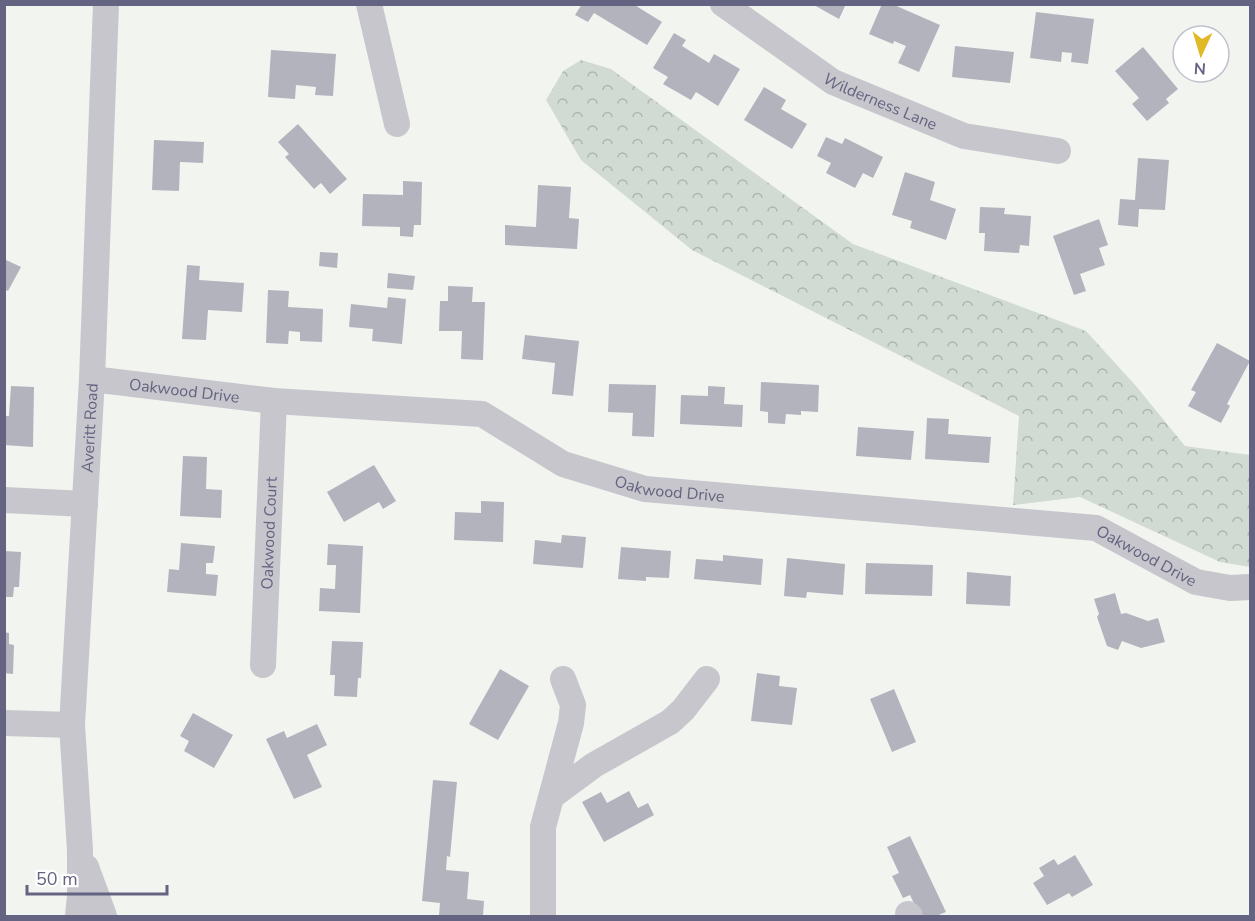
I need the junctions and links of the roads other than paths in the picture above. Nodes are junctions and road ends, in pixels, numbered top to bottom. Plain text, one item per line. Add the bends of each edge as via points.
1 (106, 4) edge
2 (369, 4) edge
3 (723, 4) edge
4 (397, 124) dead end
5 (1058, 151) dead end
6 (92, 379) junction
7 (274, 401) junction
8 (4, 500) edge
9 (85, 504) junction
10 (1251, 587) edge
11 (263, 665) dead end
12 (563, 679) dead end
13 (707, 679) dead end
14 (4, 723) edge
15 (72, 725) junction
16 (552, 795) junction
17 (80, 850) junction
18 (78, 916) edge
19 (104, 916) edge
20 (543, 916) edge

1 - 6 street, Averitt Road
2 - 4 street
3 - 5 street, Wilderness Lane via 834,82 964,136
6 - 7 street, Oakwood Drive
6 - 9 street, Averitt Road
7 - 10 street, Oakwood Drive via 482,414 562,464 645,489 1096,528 1196,582
7 - 11 street, Oakwood Court
8 - 9 street
9 - 15 street, Averitt Road
12 - 16 street via 573,705
13 - 16 street via 669,722 594,765
14 - 15 street
15 - 17 street, Averitt Road
16 - 20 street via 543,827
17 - 18 street, Averitt Road
17 - 19 street, Averitt Road

